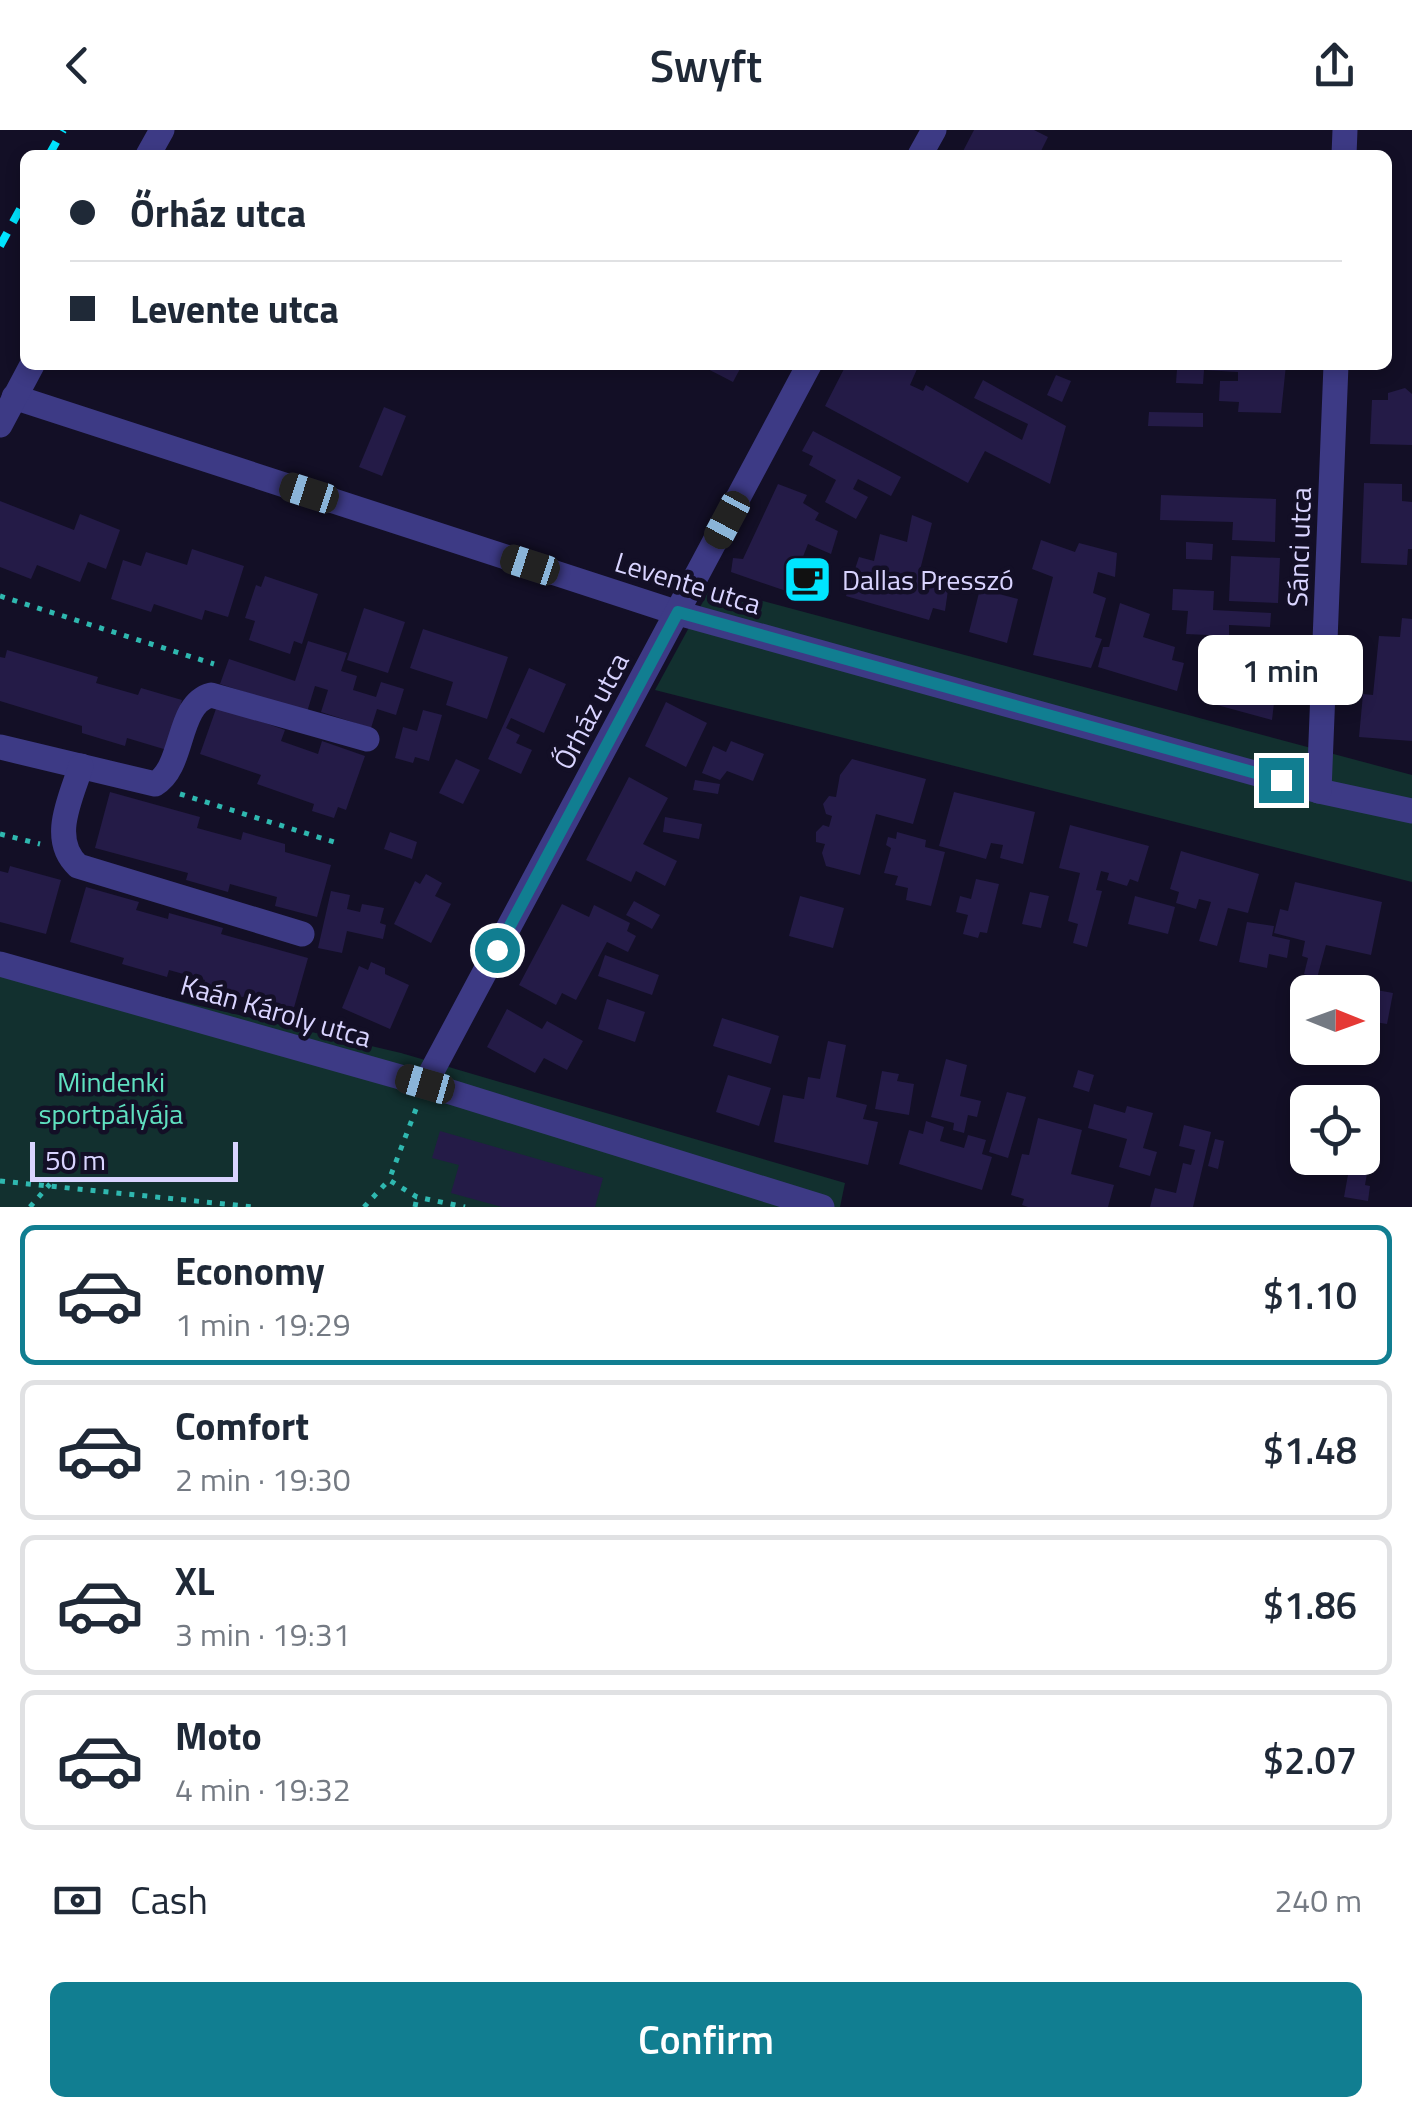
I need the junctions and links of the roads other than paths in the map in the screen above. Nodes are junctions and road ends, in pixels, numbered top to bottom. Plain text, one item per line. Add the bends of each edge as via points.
1 (29, 370) edge
2 (806, 370) edge
3 (1336, 370) edge
4 (14, 397) junction
5 (0, 424) edge
6 (678, 612) junction
7 (367, 738) dead end
8 (0, 747) edge
9 (81, 766) junction
10 (1319, 791) junction
11 (1412, 811) edge
12 (302, 934) dead end
13 (0, 964) edge
14 (425, 1084) junction
15 (822, 1207) edge

1 - 4 street
2 - 6 street, Őrház utca
3 - 10 street, Sánci utca
4 - 5 street
4 - 6 street, Levente utca
6 - 10 street, Levente utca
6 - 14 street, Őrház utca
7 - 9 street via 204,696 159,782
8 - 9 street
9 - 12 street via 62,842 86,871
10 - 11 street, Levente utca
13 - 14 street, Kaán Károly utca
14 - 15 street, Kaán Károly utca

